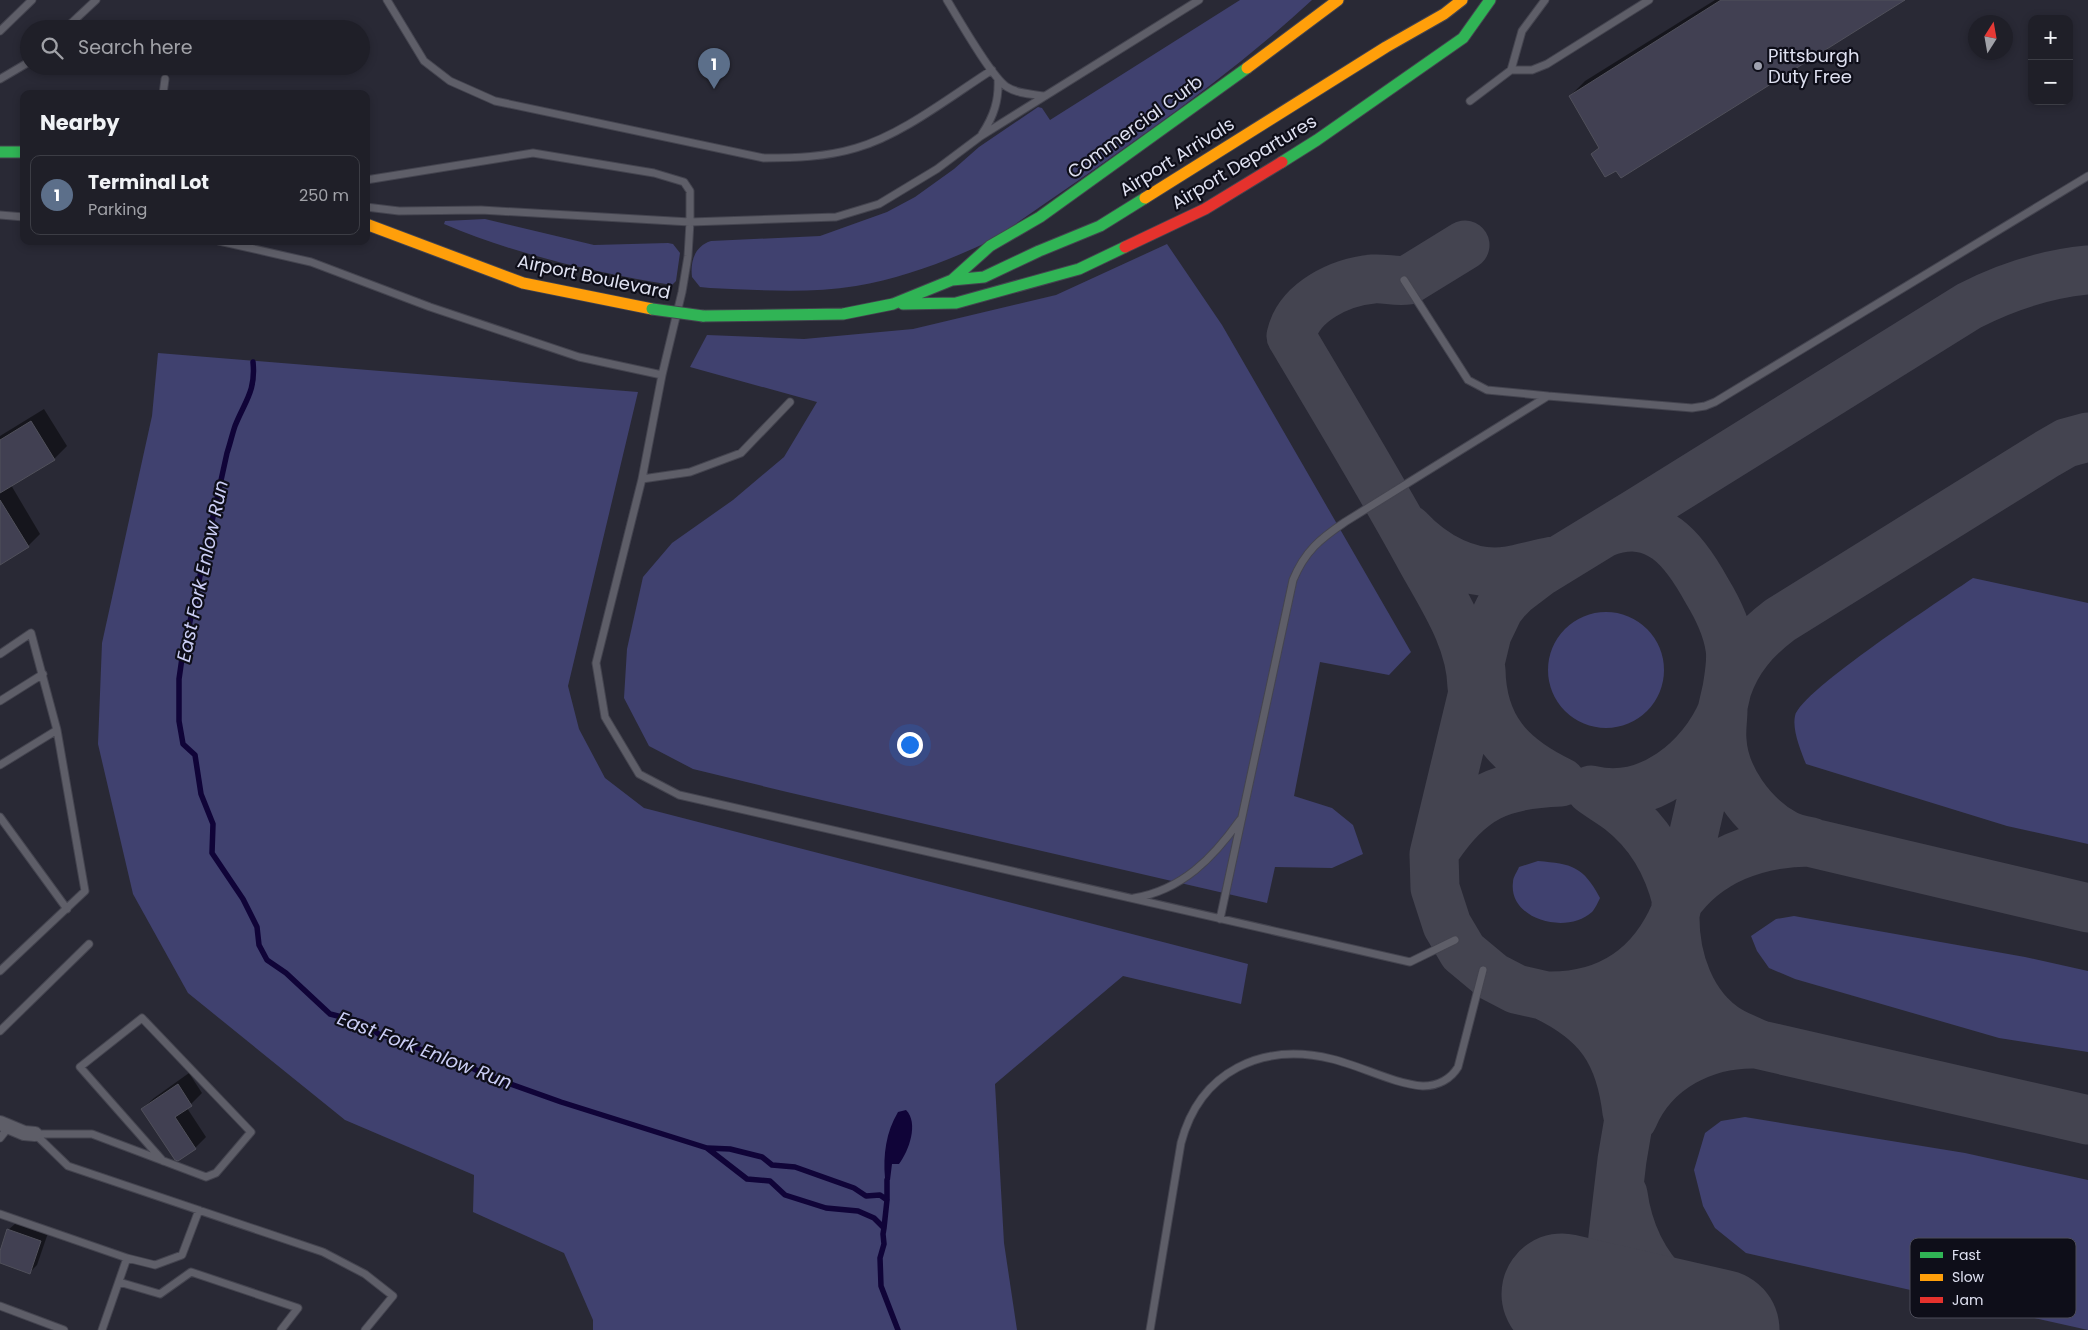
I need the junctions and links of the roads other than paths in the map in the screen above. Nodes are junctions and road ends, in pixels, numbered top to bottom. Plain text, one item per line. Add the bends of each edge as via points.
1 (32, 0) edge
2 (96, 0) edge
3 (387, 0) edge
4 (947, 0) edge
5 (1199, 0) edge
6 (1338, 0) edge
7 (1462, 0) edge
8 (1490, 0) edge
9 (1545, 0) edge
10 (1649, 0) edge
11 (75, 20) edge
12 (0, 31) edge
13 (20, 67) edge
14 (992, 70) junction
15 (1511, 70) junction
16 (165, 78) dead end
17 (998, 78) junction
18 (0, 79) edge
19 (164, 90) edge
20 (1045, 96) junction
21 (1470, 101) dead end
22 (980, 136) junction
23 (0, 152) edge
24 (20, 152) edge
25 (2088, 176) edge
26 (370, 179) edge
27 (370, 207) edge
28 (0, 215) edge
29 (20, 217) edge
30 (690, 222) junction
31 (370, 225) edge
32 (237, 245) edge
33 (952, 280) junction
34 (1404, 280) dead end
35 (893, 304) junction
36 (662, 375) junction
37 (1548, 396) junction
38 (790, 402) dead end
39 (642, 479) junction
40 (0, 654) edge
41 (43, 674) junction
42 (0, 702) edge
43 (57, 730) junction
44 (0, 765) edge
45 (0, 817) edge
46 (1242, 817) junction
47 (1131, 898) junction
48 (66, 909) junction
49 (1220, 919) junction
50 (1455, 940) dead end
51 (89, 944) dead end
52 (1483, 970) dead end
53 (0, 971) edge
54 (0, 1030) edge
55 (3, 1130) edge
56 (35, 1134) junction
57 (163, 1161) junction
58 (199, 1210) junction
59 (0, 1214) edge
60 (127, 1258) junction
61 (119, 1282) junction
62 (0, 1306) edge
63 (64, 1330) edge
64 (102, 1330) edge
65 (281, 1330) edge
66 (366, 1330) edge
67 (1150, 1330) edge

1 - 12 lane
2 - 11 lane
3 - 14 lane via 424,61 450,81 495,101 764,158 831,154 886,137
4 - 14 lane
5 - 20 lane
6 - 33 street, Commercial Curb via 1040,217 990,246
7 - 33 street, Airport Arrivals via 1100,226 984,277
8 - 35 street, Airport Departures via 1463,38 1317,140 1205,209 1079,269 956,303
9 - 15 lane via 1522,31
10 - 15 lane via 1547,64 1532,70
13 - 18 lane
14 - 17 lane
15 - 21 lane
16 - 19 lane
17 - 20 lane via 1013,90
17 - 22 lane via 997,104
20 - 22 lane
22 - 30 lane via 937,169 878,204 836,217
23 - 24 street
25 - 37 lane via 1710,404 1692,408
26 - 30 lane via 533,153 654,173 684,182 690,191
27 - 30 lane via 399,211 481,210
28 - 29 lane
30 - 36 lane via 682,292
31 - 35 street, Airport Boulevard, bridge via 523,282 652,309 703,316 843,314
32 - 36 lane via 311,262 447,313 579,357
33 - 35 street, Airport Arrivals
34 - 37 lane via 1468,380 1487,390
36 - 39 lane
37 - 46 lane via 1346,522 1306,554 1293,580
38 - 39 lane via 741,453 690,472
39 - 47 lane via 596,663 605,718 639,774 679,796
40 - 41 lane via 31,633
41 - 42 lane
41 - 43 lane
43 - 44 lane
43 - 48 lane via 85,891
45 - 48 lane
46 - 47 lane via 1219,848 1186,878 1156,893
46 - 49 lane
47 - 49 lane
48 - 53 lane
49 - 50 lane via 1410,962
51 - 54 lane
52 - 67 lane via 1458,1067 1450,1078 1442,1082 1418,1085 1332,1059 1289,1053 1242,1064 1214,1084 1195,1106 1183,1135
55 - 56 street
56 - 57 lane via 92,1134
56 - 58 lane via 68,1166
57 - 57 lane via 206,1177 216,1173 250,1132 142,1018 80,1067
58 - 60 lane via 182,1255 155,1265
58 - 66 lane via 323,1252 365,1274 393,1296
59 - 60 lane
60 - 61 lane
61 - 64 lane
61 - 65 lane via 160,1294 191,1272 298,1308
62 - 63 lane

